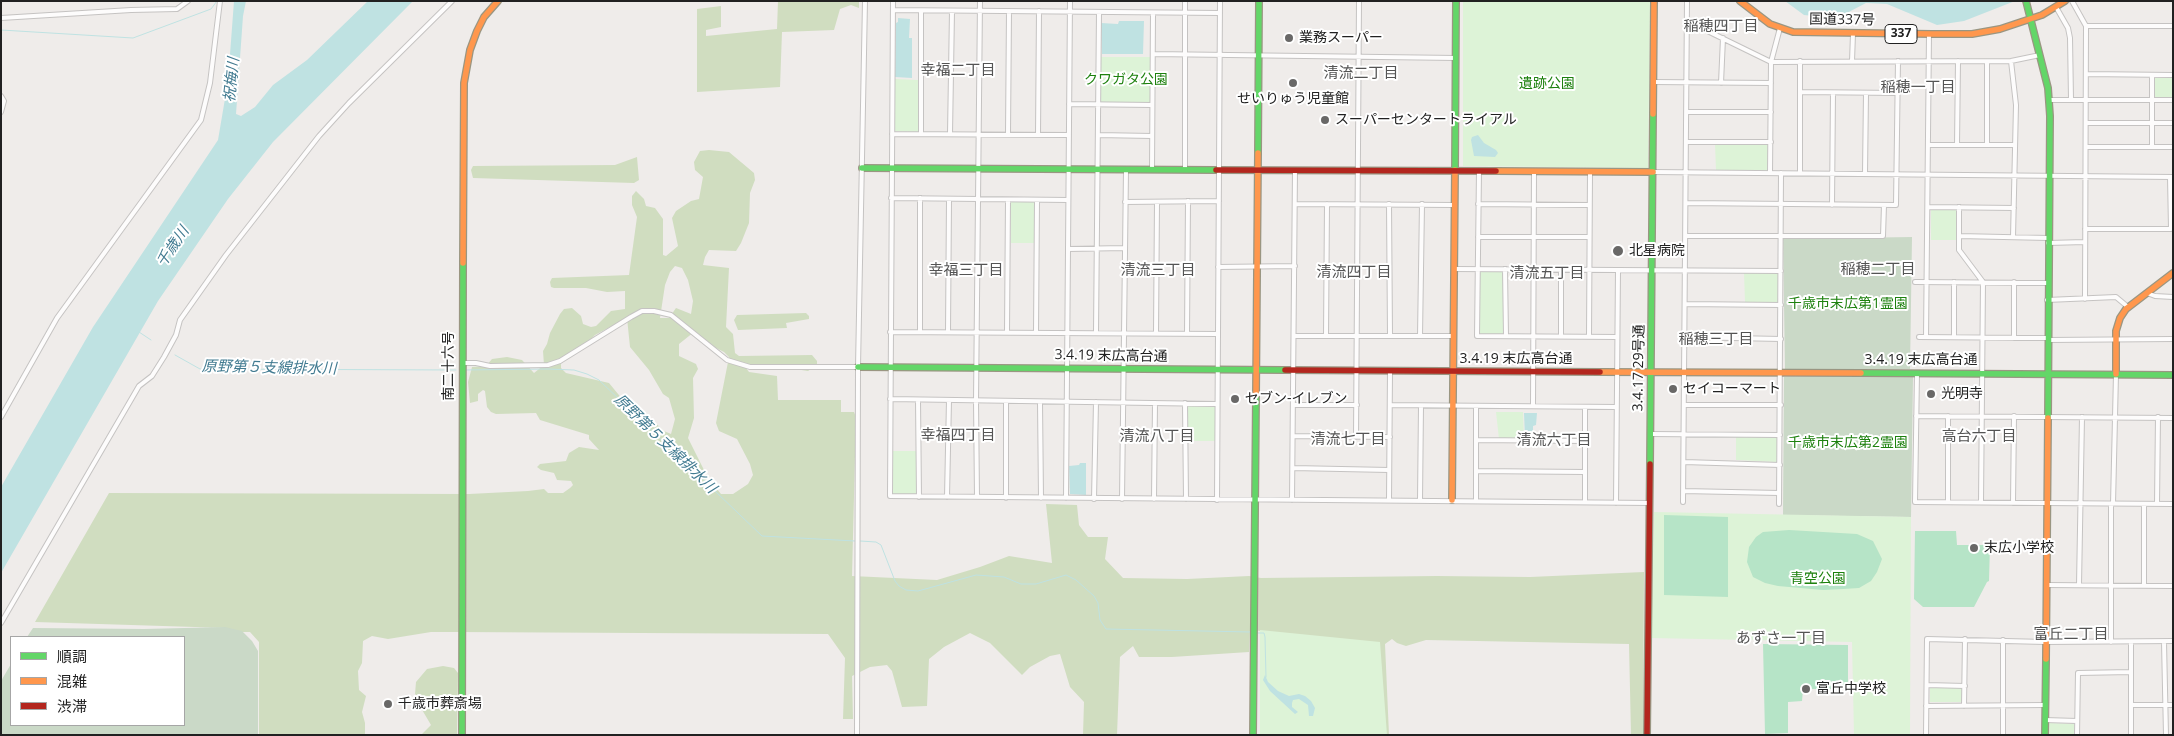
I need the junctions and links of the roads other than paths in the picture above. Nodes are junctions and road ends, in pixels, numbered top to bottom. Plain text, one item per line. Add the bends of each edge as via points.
1 (188, 1) edge
2 (220, 1) edge
3 (452, 1) edge
4 (865, 1) edge
5 (893, 1) edge
6 (980, 1) edge
7 (1070, 1) edge
8 (1185, 1) edge
9 (1220, 1) edge
10 (1259, 1) edge
11 (1359, 1) edge
12 (1456, 1) edge
13 (1654, 1) edge
14 (1688, 1) edge
15 (1740, 1) edge
16 (2026, 1) edge
17 (2065, 1) edge
18 (2072, 1) edge
19 (494, 2) edge
20 (2056, 7) junction
21 (894, 10) junction
22 (921, 11) junction
23 (952, 11) junction
24 (980, 11) junction
25 (1009, 11) junction
26 (1039, 11) junction
27 (1070, 12) junction
28 (1099, 12) junction
29 (1153, 13) junction
30 (1185, 13) junction
31 (1220, 13) junction
32 (1, 18) edge
33 (2031, 19) junction
34 (1687, 21) junction
35 (2086, 26) junction
36 (2173, 26) edge
37 (1780, 28) junction
38 (1853, 34) junction
39 (1929, 34) junction
40 (1723, 38) junction
41 (1153, 54) junction
42 (1186, 54) junction
43 (1220, 54) junction
44 (2040, 55) junction
45 (1258, 56) junction
46 (1359, 57) junction
47 (1456, 58) junction
48 (1800, 61) junction
49 (1852, 61) junction
50 (1898, 61) junction
51 (1928, 61) junction
52 (1771, 62) junction
53 (1958, 62) junction
54 (1987, 62) junction
55 (2011, 62) junction
56 (2086, 74) junction
57 (2152, 75) junction
58 (2173, 75) edge
59 (1653, 82) junction
60 (1687, 82) junction
61 (1721, 83) junction
62 (1771, 83) junction
63 (1801, 92) junction
64 (1833, 93) junction
65 (1866, 93) junction
66 (1898, 93) junction
67 (1, 96) edge
68 (2071, 99) junction
69 (2086, 99) junction
70 (2049, 100) junction
71 (2152, 100) junction
72 (2173, 100) edge
73 (1069, 104) junction
74 (1098, 104) junction
75 (1152, 105) junction
76 (1, 112) edge
77 (1687, 112) junction
78 (1771, 112) junction
79 (2086, 123) junction
80 (2152, 123) junction
81 (2173, 123) edge
82 (892, 134) junction
83 (921, 134) junction
84 (950, 134) junction
85 (980, 134) junction
86 (1008, 134) junction
87 (1038, 135) junction
88 (1069, 135) junction
89 (1098, 135) junction
90 (1152, 136) junction
91 (1686, 142) junction
92 (1771, 142) junction
93 (1928, 145) junction
94 (1957, 145) junction
95 (1987, 145) junction
96 (2015, 145) junction
97 (2086, 147) junction
98 (2152, 147) junction
99 (2173, 147) edge
100 (862, 168) junction
101 (891, 168) junction
102 (980, 169) junction
103 (1069, 169) junction
104 (1256, 169) junction
105 (1097, 170) junction
106 (1126, 170) junction
107 (1152, 170) junction
108 (1185, 170) junction
109 (1218, 170) junction
110 (1295, 170) junction
111 (1358, 170) junction
112 (1455, 171) junction
113 (1479, 171) junction
114 (1534, 171) junction
115 (1590, 172) junction
116 (1653, 172) junction
117 (1686, 172) junction
118 (1770, 173) junction
119 (1781, 173) junction
120 (1800, 173) junction
121 (1833, 174) junction
122 (1865, 174) junction
123 (1898, 174) junction
124 (1928, 175) junction
125 (2015, 176) junction
126 (2049, 176) junction
127 (2086, 177) junction
128 (2172, 177) edge
129 (891, 198) junction
130 (920, 198) junction
131 (949, 199) junction
132 (979, 199) junction
133 (1008, 200) junction
134 (1038, 200) junction
135 (1068, 200) junction
136 (1188, 201) junction
137 (1219, 201) junction
138 (1125, 202) junction
139 (1157, 202) junction
140 (1358, 203) junction
141 (1296, 204) junction
142 (1327, 204) junction
143 (1389, 204) junction
144 (1422, 204) junction
145 (1478, 204) junction
146 (1534, 204) junction
147 (1686, 204) junction
148 (1782, 204) junction
149 (1455, 205) junction
150 (1589, 205) junction
151 (1832, 205) junction
152 (1884, 205) junction
153 (1928, 207) junction
154 (1959, 208) junction
155 (2014, 208) junction
156 (2085, 229) junction
157 (1686, 236) junction
158 (1959, 236) junction
159 (1478, 237) junction
160 (1534, 237) junction
161 (1589, 237) junction
162 (1781, 237) junction
163 (2013, 237) junction
164 (2048, 240) junction
165 (2085, 242) junction
166 (1097, 248) junction
167 (1124, 248) junction
168 (1068, 249) junction
169 (1295, 266) junction
170 (1218, 267) junction
171 (1256, 268) junction
172 (1454, 269) junction
173 (1477, 269) junction
174 (1505, 269) junction
175 (1533, 269) junction
176 (1561, 270) junction
177 (1589, 270) junction
178 (1618, 270) junction
179 (1652, 270) junction
180 (1686, 271) junction
181 (1781, 271) junction
182 (2173, 273) edge
183 (1915, 282) dead end
184 (1927, 282) junction
185 (1954, 282) junction
186 (1983, 282) junction
187 (2014, 282) junction
188 (2048, 282) junction
189 (2147, 293) junction
190 (2173, 297) edge
191 (2085, 299) junction
192 (2047, 300) junction
193 (1685, 304) junction
194 (1781, 304) junction
195 (2128, 307) junction
196 (890, 332) junction
197 (920, 332) junction
198 (948, 332) junction
199 (978, 332) junction
200 (1007, 332) junction
201 (1036, 332) junction
202 (1067, 332) junction
203 (1096, 332) junction
204 (1123, 333) junction
205 (1156, 333) junction
206 (1187, 334) junction
207 (1218, 334) junction
208 (1294, 336) junction
209 (1326, 336) junction
210 (1358, 336) junction
211 (1390, 336) junction
212 (1420, 336) junction
213 (1454, 336) junction
214 (1506, 336) junction
215 (1533, 336) junction
216 (1561, 336) junction
217 (1589, 336) junction
218 (1617, 336) junction
219 (1685, 337) junction
220 (1919, 337) dead end
221 (1926, 337) junction
222 (1954, 337) junction
223 (1983, 337) junction
224 (2014, 338) junction
225 (1781, 339) junction
226 (2047, 339) junction
227 (2173, 339) edge
228 (2116, 340) junction
229 (461, 363) junction
230 (890, 366) junction
231 (858, 367) junction
232 (977, 367) junction
233 (1066, 368) junction
234 (1122, 368) junction
235 (1256, 369) junction
236 (1218, 370) junction
237 (1294, 370) junction
238 (1358, 370) junction
239 (1390, 371) junction
240 (1616, 371) junction
241 (1453, 372) junction
242 (1533, 372) junction
243 (1651, 372) junction
244 (1685, 372) junction
245 (1781, 372) junction
246 (1917, 373) junction
247 (1982, 373) junction
248 (2047, 374) junction
249 (2116, 374) junction
250 (2173, 374) edge
251 (890, 399) junction
252 (918, 400) junction
253 (949, 400) junction
254 (976, 401) junction
255 (1006, 401) junction
256 (1040, 402) junction
257 (1066, 402) junction
258 (1096, 402) junction
259 (1122, 403) junction
260 (1155, 403) junction
261 (1185, 403) junction
262 (1217, 404) junction
263 (1293, 405) junction
264 (1357, 405) junction
265 (1390, 405) junction
266 (1684, 405) junction
267 (1421, 406) junction
268 (1453, 406) junction
269 (1476, 406) junction
270 (1533, 406) junction
271 (1780, 406) junction
272 (1585, 407) junction
273 (1616, 407) junction
274 (1916, 416) junction
275 (1948, 416) junction
276 (1982, 416) junction
277 (2014, 416) junction
278 (2047, 416) junction
279 (1, 417) edge
280 (2082, 417) junction
281 (2115, 417) junction
282 (2158, 418) junction
283 (2173, 418) edge
284 (1684, 433) junction
285 (1650, 434) junction
286 (1780, 435) junction
287 (1293, 436) junction
288 (1356, 436) junction
289 (1390, 437) junction
290 (1476, 440) junction
291 (1585, 441) junction
292 (1684, 462) junction
293 (1780, 465) junction
294 (1293, 468) junction
295 (1389, 470) junction
296 (1476, 471) junction
297 (1585, 472) junction
298 (1683, 491) junction
299 (1779, 493) junction
300 (919, 497) junction
301 (947, 497) junction
302 (977, 497) junction
303 (1006, 498) junction
304 (1041, 498) junction
305 (1066, 498) junction
306 (1094, 498) junction
307 (1122, 499) junction
308 (1154, 499) junction
309 (1186, 500) junction
310 (1217, 500) junction
311 (1254, 500) junction
312 (1292, 500) junction
313 (1389, 500) junction
314 (1420, 500) junction
315 (1452, 500) junction
316 (1476, 500) junction
317 (1585, 502) junction
318 (1683, 502) dead end
319 (1948, 502) junction
320 (1981, 502) junction
321 (1616, 503) junction
322 (1650, 503) junction
323 (2013, 503) junction
324 (2047, 503) junction
325 (2081, 503) junction
326 (1779, 504) dead end
327 (2112, 504) junction
328 (2144, 504) junction
329 (2157, 504) junction
330 (2173, 504) edge
331 (2046, 585) junction
332 (2079, 585) junction
333 (2111, 586) junction
334 (2144, 586) junction
335 (2173, 586) edge
336 (1, 623) edge
337 (1965, 640) junction
338 (2003, 640) junction
339 (2173, 641) edge
340 (2045, 642) junction
341 (2111, 642) junction
342 (2132, 642) junction
343 (2164, 642) junction
344 (2131, 672) junction
345 (1927, 685) junction
346 (1965, 686) junction
347 (2166, 704) junction
348 (2173, 704) edge
349 (2045, 705) junction
350 (2131, 705) junction
351 (1926, 706) junction
352 (1964, 706) junction
353 (2003, 706) junction
354 (2045, 720) junction
355 (2077, 721) junction
356 (462, 735) edge
357 (857, 735) edge
358 (1253, 735) edge
359 (1647, 735) edge
360 (1926, 735) edge
361 (2003, 735) edge
362 (2045, 735) edge
363 (2077, 735) edge
364 (2131, 735) edge
365 (2166, 735) edge

1 - 32 street via 177,9
2 - 279 street via 210,83 201,120 57,318
3 - 336 street via 348,103 226,255 180,320 176,335 152,376 139,386
4 - 100 street
5 - 21 street
6 - 24 street
7 - 27 street
8 - 30 street
9 - 31 street
10 - 45 main road
11 - 46 street
12 - 47 main road
13 - 59 main road, 3.4.17 29号通
14 - 34 street
15 - 37 main road, 国道337号 / 337
16 - 33 main road
17 - 20 main road, 国道337号 / 337
18 - 35 street
19 - 229 main road, 南二十六号 via 477,31 464,83
20 - 33 main road, 国道337号 / 337
20 - 68 street via 2070,38
21 - 22 street
21 - 82 street
22 - 23 street
22 - 83 street
23 - 24 street
23 - 84 street
24 - 25 street
24 - 85 street
25 - 26 street
25 - 86 street
26 - 27 street
26 - 87 street
27 - 28 street
27 - 73 street
28 - 29 street
28 - 74 street
29 - 30 street
29 - 41 street
30 - 31 street
30 - 42 street
31 - 43 street
33 - 39 main road, 国道337号 / 337 via 1972,34
33 - 44 main road
34 - 40 street
34 - 60 street
35 - 36 street
35 - 56 street
37 - 38 main road, 国道337号 / 337 via 1792,32
37 - 52 street
38 - 39 main road, 国道337号 / 337
38 - 49 street
39 - 51 street
40 - 52 street
40 - 61 street
41 - 42 street
41 - 75 street
42 - 43 street
42 - 108 street
43 - 45 street
43 - 109 street
44 - 55 street
44 - 70 main road
45 - 46 street
45 - 104 main road
46 - 47 street
46 - 111 street
47 - 112 main road
48 - 49 street
48 - 52 street
48 - 63 street
49 - 50 street
50 - 51 street
50 - 66 street
51 - 53 street
51 - 93 street
52 - 62 street
53 - 54 street
53 - 94 street
54 - 55 street
54 - 95 street
55 - 96 street via 2016,105
56 - 57 street
56 - 69 street
57 - 58 street
57 - 71 street
59 - 60 street
59 - 116 main road, 3.4.17 29号通
60 - 61 street
60 - 77 street
61 - 62 street
62 - 78 street
63 - 64 street
63 - 120 street
64 - 65 street
64 - 121 street
65 - 66 street
65 - 122 street
66 - 123 street
67 - 76 street via 4,101
68 - 69 street
68 - 70 street
69 - 71 street
69 - 79 street
70 - 126 main road
71 - 72 street
71 - 80 street
73 - 74 street
73 - 88 street
74 - 75 street
74 - 89 street
75 - 90 street
77 - 78 street
77 - 91 street
78 - 92 street
79 - 80 street
79 - 97 street
80 - 81 street
80 - 98 street
82 - 83 street
82 - 101 street
83 - 84 street
84 - 85 street
85 - 86 street
85 - 102 street
86 - 87 street
87 - 88 street
88 - 103 street
89 - 90 street
89 - 105 street
90 - 107 street
91 - 92 street
91 - 117 street
92 - 118 street
93 - 94 street
93 - 124 street
94 - 95 street
95 - 96 street
96 - 125 street
97 - 98 street
97 - 127 street
98 - 99 street
100 - 101 main road
100 - 231 street
101 - 102 main road
101 - 129 street
102 - 103 main road
102 - 132 street
103 - 105 main road
103 - 135 street
104 - 109 main road
104 - 110 main road
104 - 171 main road
105 - 106 main road
105 - 166 street
106 - 107 main road
106 - 138 street
107 - 108 main road
108 - 109 main road
109 - 137 street
110 - 111 main road
110 - 141 street
111 - 112 main road
111 - 140 street
112 - 113 main road
112 - 149 main road
113 - 114 main road
113 - 145 street
114 - 115 main road
114 - 146 street
115 - 116 main road
115 - 150 street
116 - 117 street
116 - 179 main road, 3.4.17 29号通
117 - 118 street
117 - 147 street
118 - 119 street
119 - 120 street
119 - 148 street
120 - 121 street
121 - 122 street
121 - 151 street
122 - 123 street
123 - 124 street
123 - 152 street via 1896,205
124 - 125 street
124 - 153 street
125 - 126 street
125 - 155 street
126 - 127 street
126 - 164 main road
127 - 128 street
127 - 156 street
128 - 156 street via 2171,229
129 - 130 street
129 - 196 street
130 - 131 street
130 - 197 street
131 - 132 street
131 - 198 street
132 - 133 street
132 - 199 street
133 - 134 street
133 - 200 street
134 - 135 street
134 - 201 street
135 - 168 street
136 - 137 street
136 - 139 street
136 - 206 street
137 - 170 street
138 - 139 street
138 - 167 street
139 - 205 street
140 - 142 street
140 - 143 street
140 - 210 street
141 - 142 street
141 - 169 street
142 - 209 street
143 - 144 street
143 - 211 street
144 - 149 street
144 - 212 street
145 - 146 street
145 - 159 street
146 - 150 street
146 - 160 street
147 - 148 street
147 - 157 street
148 - 151 street
148 - 162 street
149 - 172 main road
150 - 161 street
151 - 152 street
152 - 162 street via 1883,236
153 - 154 street
153 - 184 street
154 - 155 street
154 - 158 street
155 - 163 street
156 - 165 street
157 - 162 street
157 - 180 street
158 - 163 street
158 - 186 street via 1959,250
159 - 160 street
159 - 173 street
160 - 161 street
160 - 175 street
161 - 177 street
162 - 181 street
163 - 164 street
164 - 165 street
164 - 188 main road
165 - 191 street
166 - 167 street
166 - 168 street
166 - 203 street
167 - 204 street
168 - 202 street
169 - 171 street
169 - 208 street
170 - 171 street
170 - 207 street
171 - 235 main road
172 - 173 street
172 - 213 main road
173 - 174 street
173 - 214 street via 1477,336
174 - 175 street
174 - 214 street
175 - 176 street
175 - 215 street
176 - 177 street
176 - 216 street
177 - 178 street
177 - 217 street
178 - 179 street
178 - 218 street
179 - 180 street
179 - 243 main road, 3.4.17 29号通
180 - 181 street
180 - 193 street
181 - 194 street
182 - 189 main road
183 - 184 street
184 - 185 street
184 - 221 street
185 - 186 street
185 - 222 street
186 - 187 street
186 - 223 street
187 - 188 street
187 - 224 street
188 - 192 main road
189 - 190 street
189 - 195 main road
191 - 192 street
191 - 195 street via 2116,297
192 - 226 main road
193 - 194 street
193 - 219 street
194 - 225 street
195 - 228 main road via 2117,323
196 - 197 street
196 - 230 street
197 - 198 street
198 - 199 street
199 - 200 street
199 - 232 street
200 - 201 street
201 - 202 street
202 - 203 street
202 - 233 street
203 - 204 street
204 - 205 street
204 - 234 street
205 - 206 street
206 - 207 street
207 - 236 street
208 - 209 street
208 - 237 street
209 - 210 street
210 - 211 street
210 - 238 street
211 - 212 street
212 - 213 street
213 - 241 main road
214 - 215 street
215 - 216 street
215 - 242 street
216 - 217 street
217 - 218 street
218 - 240 street
219 - 225 street
219 - 244 street
220 - 221 street
221 - 222 street
222 - 223 street
223 - 224 street
223 - 247 street
224 - 226 street
225 - 245 street
226 - 228 street
226 - 248 main road
227 - 228 street
228 - 249 main road
229 - 231 street via 548,365 637,314 654,311 671,315 727,360 743,365 758,368
229 - 356 main road, 南二十六号
230 - 231 main road, 3.4.19 末広高台通
230 - 232 main road, 3.4.19 末広高台通
230 - 251 street
231 - 357 street
232 - 233 main road, 3.4.19 末広高台通
232 - 254 street
233 - 234 main road, 3.4.19 末広高台通
233 - 257 street
234 - 236 main road, 3.4.19 末広高台通
234 - 259 street
235 - 236 main road, 3.4.19 末広高台通
235 - 237 main road, 3.4.19 末広高台通
235 - 311 main road
236 - 262 street
237 - 238 main road, 3.4.19 末広高台通
237 - 263 street
238 - 239 main road, 3.4.19 末広高台通
238 - 264 street
239 - 241 main road, 3.4.19 末広高台通
239 - 265 street
240 - 242 main road, 3.4.19 末広高台通
240 - 243 main road, 3.4.19 末広高台通
240 - 273 street
241 - 242 main road, 3.4.19 末広高台通
241 - 268 main road
242 - 270 street
243 - 244 main road, 3.4.19 末広高台通
243 - 285 main road, 3.4.17 29号通
244 - 245 main road, 3.4.19 末広高台通
244 - 266 street
245 - 246 main road, 3.4.19 末広高台通
245 - 271 street
246 - 247 main road, 3.4.19 末広高台通
246 - 274 street
247 - 248 main road, 3.4.19 末広高台通
247 - 276 street
248 - 249 main road, 3.4.19 末広高台通
248 - 278 main road
249 - 250 main road, 3.4.19 末広高台通
249 - 281 street
251 - 252 street
251 - 300 street via 890,496
252 - 253 street
252 - 300 street
253 - 254 street
253 - 301 street
254 - 255 street
254 - 302 street
255 - 256 street
255 - 303 street
256 - 257 street
256 - 304 street
257 - 258 street
257 - 305 street
258 - 259 street
258 - 306 street
259 - 260 street
259 - 307 street
260 - 261 street
260 - 308 street
261 - 262 street
261 - 309 street
262 - 310 street
263 - 264 street
263 - 287 street
264 - 288 street
265 - 267 street
265 - 289 street
266 - 271 street
266 - 284 street
267 - 268 street
267 - 314 street
268 - 269 street
268 - 315 main road
269 - 270 street
269 - 290 street
270 - 272 street
271 - 286 street
272 - 273 street
272 - 291 street
273 - 321 street
274 - 275 street
274 - 319 street via 1915,502
275 - 276 street
275 - 319 street
276 - 277 street
276 - 320 street
277 - 278 street
277 - 323 street
278 - 280 street
278 - 324 main road
280 - 281 street
280 - 325 street
281 - 282 street
281 - 327 street
282 - 283 street
282 - 329 street
284 - 285 street
284 - 286 street
284 - 292 street
285 - 322 main road, 3.4.17 29号通
286 - 293 street
287 - 288 street
287 - 294 street
288 - 289 street
289 - 295 street
290 - 291 street
290 - 296 street
291 - 297 street
292 - 293 street
292 - 298 street
293 - 299 street
294 - 295 street
294 - 312 street
295 - 313 street
296 - 297 street
296 - 316 street
297 - 317 street
298 - 299 street
298 - 318 street
299 - 326 street
300 - 301 street
301 - 302 street
302 - 303 street
303 - 304 street
304 - 305 street
305 - 306 street
306 - 307 street
307 - 308 street
308 - 309 street
309 - 310 street
310 - 311 street
311 - 312 street
311 - 358 main road
312 - 313 street
313 - 314 street
314 - 315 street
315 - 316 street
316 - 317 street
317 - 321 street
319 - 320 street
320 - 323 street
321 - 322 street
322 - 359 main road, 3.4.17 29号通
323 - 324 street
324 - 325 street
324 - 331 main road
325 - 327 street
325 - 332 street
327 - 328 street
327 - 333 street
328 - 329 street
328 - 334 street
329 - 330 street
331 - 332 street
331 - 340 main road
332 - 333 street
333 - 334 street
333 - 341 street
334 - 335 street
337 - 338 street
337 - 345 street via 1927,640
337 - 346 street
338 - 340 street
338 - 353 street
339 - 343 street
340 - 341 street
340 - 349 main road
341 - 342 street
342 - 343 street
342 - 344 street
343 - 347 street
344 - 350 street
344 - 355 street via 2078,673
345 - 346 street
345 - 351 street
346 - 352 street
347 - 348 street
347 - 350 street
347 - 365 street
349 - 353 street
349 - 354 main road
350 - 364 street
351 - 352 street
351 - 360 street
352 - 353 street
353 - 361 street
354 - 355 street
354 - 362 main road
355 - 363 street

